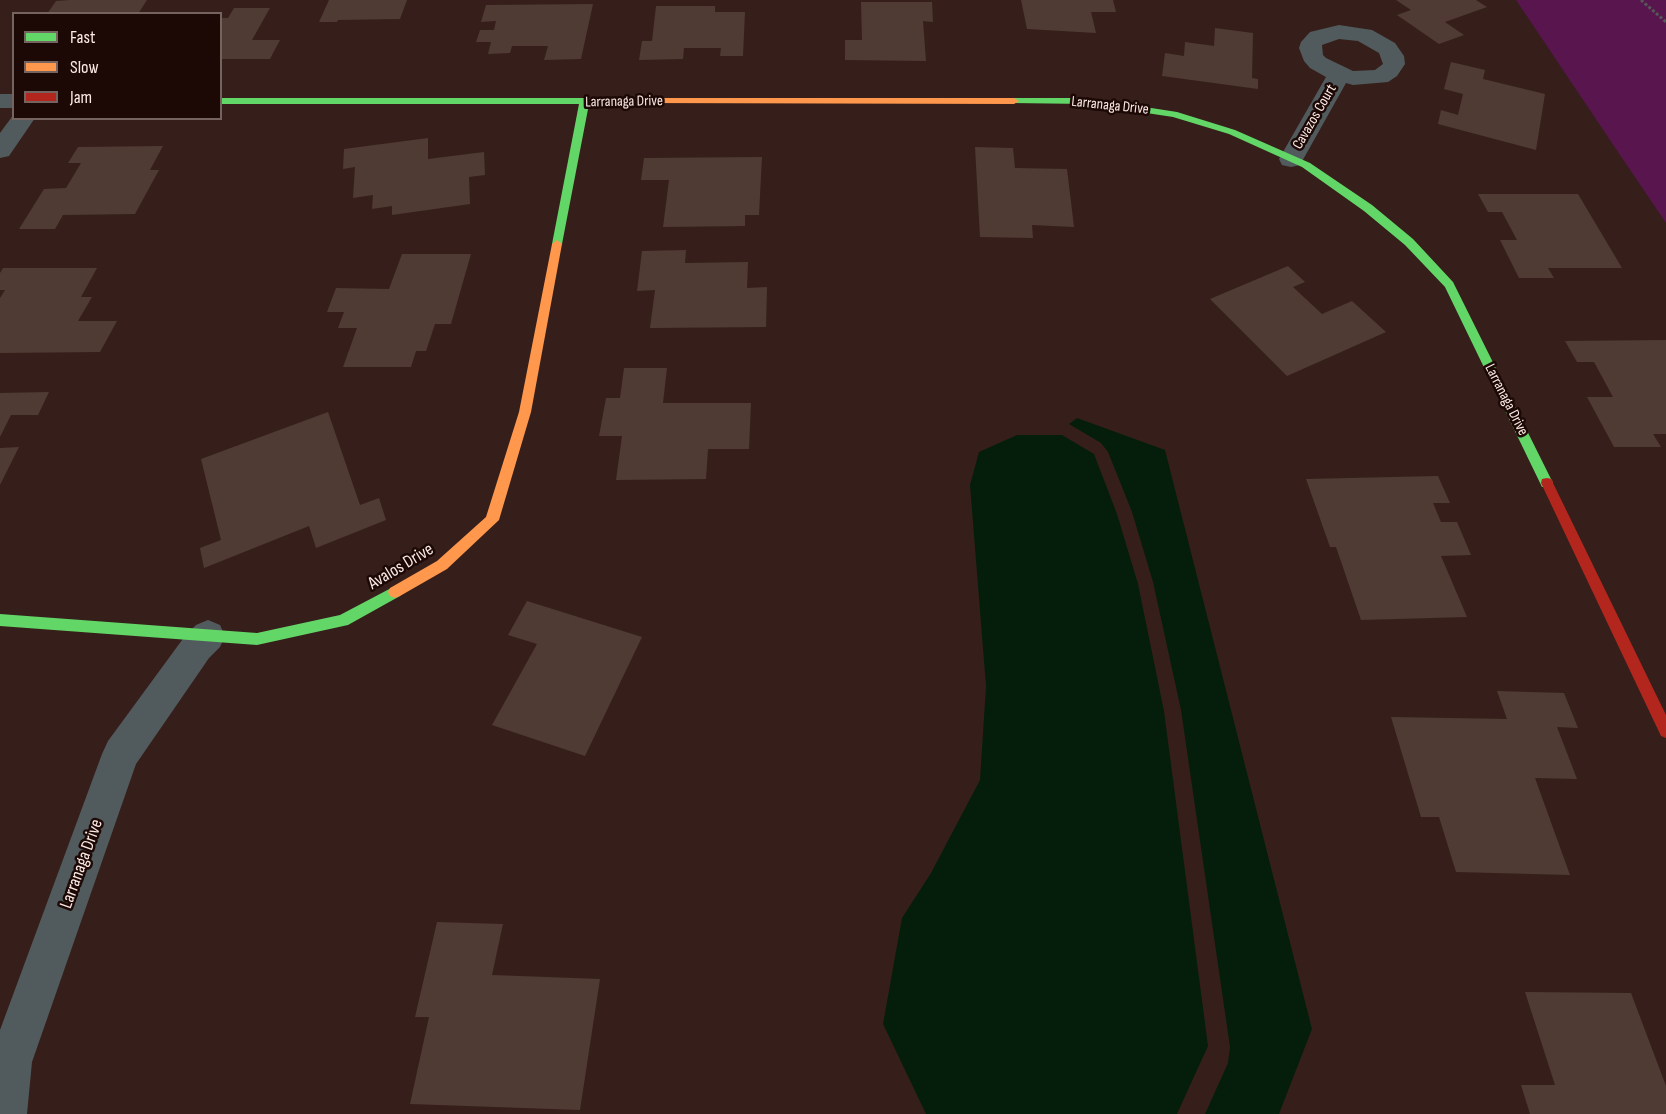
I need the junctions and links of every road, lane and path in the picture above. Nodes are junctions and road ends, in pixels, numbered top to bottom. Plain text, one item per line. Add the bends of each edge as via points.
1 (1641, 0) edge
2 (1666, 22) edge
3 (1339, 75) dead end
4 (222, 101) edge
5 (584, 103) junction
6 (22, 120) edge
7 (0, 150) edge
8 (1292, 159) junction
9 (0, 620) edge
10 (208, 636) junction
11 (1666, 731) edge
12 (5, 1114) edge

1 - 2 path
3 - 8 street, Cavazos Court
4 - 5 street, Larranaga Drive
5 - 8 street, Larranaga Drive via 1087,100 1174,114 1232,132
5 - 10 street, Avalos Drive via 525,412 492,520 442,565 343,621 257,639
6 - 7 street
8 - 11 street, Larranaga Drive via 1368,208 1409,242 1449,285
9 - 10 street, Avalos Drive
10 - 12 street, Larranaga Drive via 121,754 10,1062

